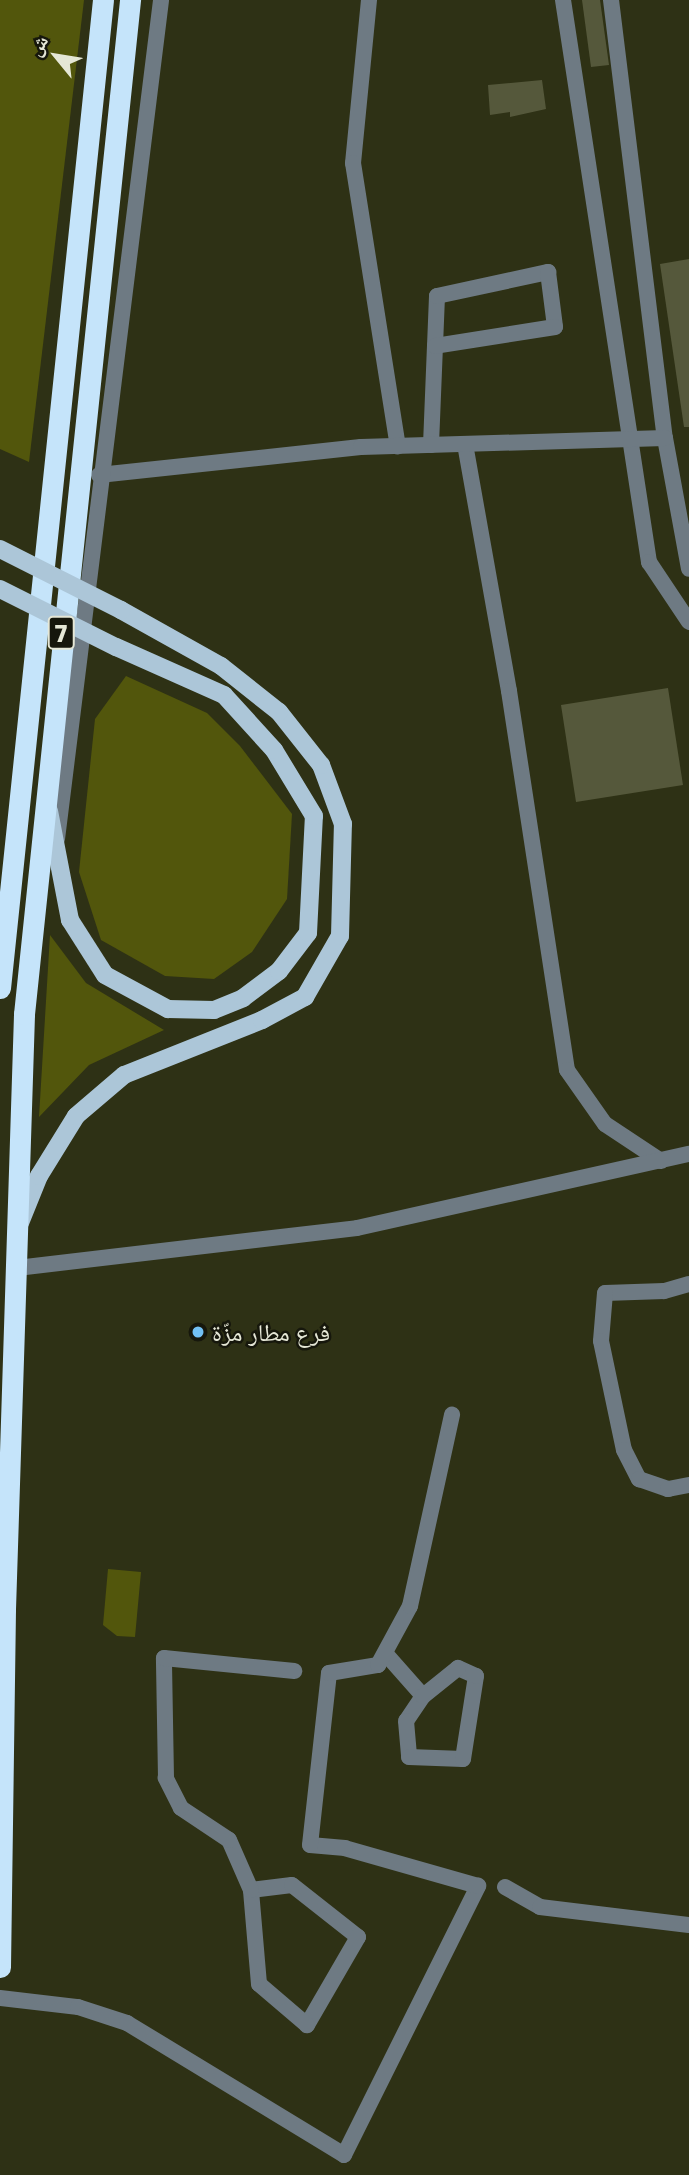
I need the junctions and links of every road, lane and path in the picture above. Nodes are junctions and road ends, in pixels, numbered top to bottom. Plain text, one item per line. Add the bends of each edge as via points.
1 (103, 0) edge
2 (130, 0) edge
3 (161, 0) edge
4 (369, 0) edge
5 (563, 0) edge
6 (611, 0) edge
7 (435, 346) junction
8 (665, 438) junction
9 (628, 439) junction
10 (465, 444) junction
11 (431, 445) junction
12 (398, 446) junction
13 (99, 475) junction
14 (0, 549) edge
15 (689, 569) edge
16 (0, 589) edge
17 (689, 622) edge
18 (44, 790) junction
19 (57, 845) junction
20 (0, 988) edge
21 (689, 1154) edge
22 (661, 1161) junction
23 (18, 1230) junction
24 (17, 1268) junction
25 (689, 1284) edge
26 (452, 1415) dead end
27 (689, 1485) edge
28 (385, 1653) junction
29 (294, 1671) dead end
30 (423, 1696) junction
31 (505, 1887) dead end
32 (251, 1890) junction
33 (689, 1925) edge
34 (0, 1967) edge
35 (0, 1998) edge

1 - 20 highway, 7
2 - 18 highway, 7
3 - 13 street
4 - 12 street via 353,163
5 - 9 street
6 - 8 street
7 - 7 street via 437,296 548,272 555,327
7 - 11 street
8 - 9 street
8 - 15 street
9 - 10 street
9 - 17 street via 649,562
10 - 11 street
10 - 22 street via 509,691 567,1070 605,1124
11 - 12 street
12 - 13 street
13 - 19 street
14 - 23 main road, bridge via 221,666 279,712 321,765 344,824 340,936 305,997 262,1020 124,1075 76,1116 39,1176
16 - 19 main road, bridge via 224,695 274,750 314,816 308,933 279,971 243,998 214,1010 168,1009 105,975 70,920
18 - 19 main road
18 - 23 highway, 7 via 24,1014
21 - 22 street
22 - 24 street via 357,1228
23 - 24 highway, 7
24 - 34 highway, 7 via 5,1609
25 - 27 street via 664,1291 605,1293 601,1340 624,1450 639,1479 667,1489
26 - 28 street via 410,1606
28 - 30 street
28 - 35 street via 377,1665 329,1673 310,1845 345,1848 478,1886 344,2155 127,2023 78,2007
29 - 32 street via 164,1658 166,1778 181,1808 229,1840
30 - 30 street via 406,1721 409,1757 463,1759 476,1676 458,1668
31 - 33 street via 540,1907
32 - 32 street via 292,1885 358,1937 307,2025 259,1984

